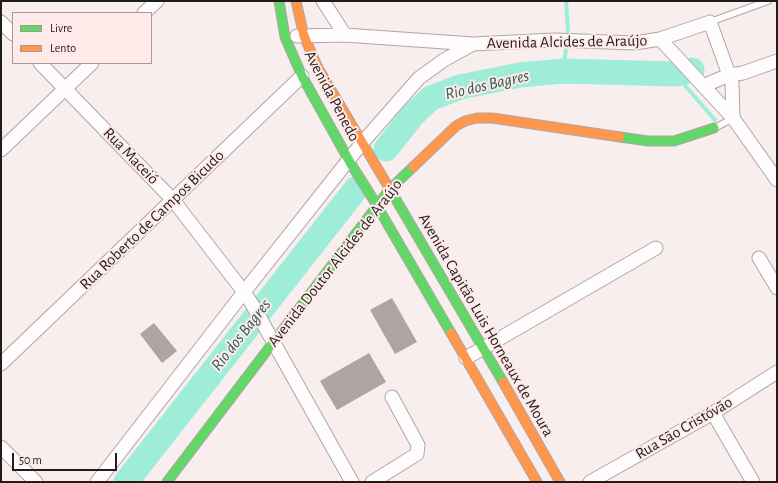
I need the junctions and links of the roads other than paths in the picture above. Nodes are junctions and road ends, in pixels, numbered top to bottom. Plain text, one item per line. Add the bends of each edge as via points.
1 (157, 1) edge
2 (279, 1) edge
3 (296, 1) edge
4 (323, 1) edge
5 (768, 1) edge
6 (145, 12) edge
7 (1, 22) edge
8 (710, 22) junction
9 (12, 33) edge
10 (345, 35) junction
11 (304, 36) junction
12 (285, 37) junction
13 (660, 39) junction
14 (473, 44) junction
15 (777, 61) edge
16 (41, 64) edge
17 (91, 64) edge
18 (302, 76) junction
19 (730, 79) junction
20 (65, 88) junction
21 (706, 89) junction
22 (732, 118) junction
23 (714, 128) joint
24 (363, 146) junction
25 (1, 150) edge
26 (350, 162) junction
27 (777, 180) edge
28 (387, 186) junction
29 (174, 200) junction
30 (375, 202) junction
31 (656, 248) dead end
32 (759, 258) dead end
33 (777, 288) edge
34 (244, 292) junction
35 (271, 339) junction
36 (483, 348) junction
37 (466, 358) junction
38 (1, 364) edge
39 (777, 372) edge
40 (392, 397) dead end
41 (713, 413) junction
42 (1, 447) edge
43 (36, 482) edge
44 (97, 482) edge
45 (166, 482) edge
46 (352, 482) edge
47 (372, 482) edge
48 (537, 482) edge
49 (560, 482) edge
50 (590, 482) edge
51 (753, 482) edge

1 - 6 street
2 - 12 street, Avenida Penedo
3 - 11 street, Avenida Penedo
4 - 10 street
5 - 8 lane
7 - 9 street
8 - 13 street, Avenida Alcides de Araújo
8 - 19 street
10 - 11 street, Avenida Alcides de Araújo
10 - 14 street, Avenida Alcides de Araújo
11 - 12 street, Avenida Alcides de Araújo
11 - 24 street, Avenida Penedo via 318,68
12 - 18 street, Avenida Penedo
13 - 14 street, Avenida Alcides de Araújo via 635,43 554,40
13 - 21 street
14 - 24 street via 419,78
15 - 19 street
16 - 20 street, Rua Maceió
17 - 20 street
18 - 26 street, Avenida Penedo
18 - 29 street, Rua Roberto de Campos Bicudo
19 - 21 street
19 - 22 street
20 - 25 street
20 - 29 street, Rua Maceió
21 - 22 street
22 - 23 lane, Avenida Doutor Alcides de Araújo
22 - 27 street
23 - 28 street, Avenida Doutor Alcides de Araújo via 674,141 648,141 477,118 456,126 407,172
24 - 26 street
24 - 28 street, Avenida Penedo
26 - 30 street, Avenida Penedo
26 - 34 street
28 - 30 street, Avenida Doutor Alcides de Araújo
28 - 36 street, Avenida Capitão Luis Horneaux de Moura
29 - 34 street, Rua Maceió
29 - 38 street, Rua Roberto de Campos Bicudo
30 - 35 street, Avenida Doutor Alcides de Araújo
30 - 37 street, Avenida Capitão Luis Horneaux de Moura
31 - 36 street
32 - 33 street
34 - 35 street, Rua Maceió
34 - 44 street
35 - 45 street, Avenida Doutor Alcides de Araújo
35 - 46 street, Rua Maceió
36 - 37 street
36 - 49 street, Avenida Capitão Luis Horneaux de Moura
37 - 48 street, Avenida Capitão Luis Horneaux de Moura
39 - 41 street, Rua São Cristóvão
40 - 47 street via 418,445 417,454
41 - 50 street, Rua São Cristóvão
41 - 51 street
42 - 43 street

